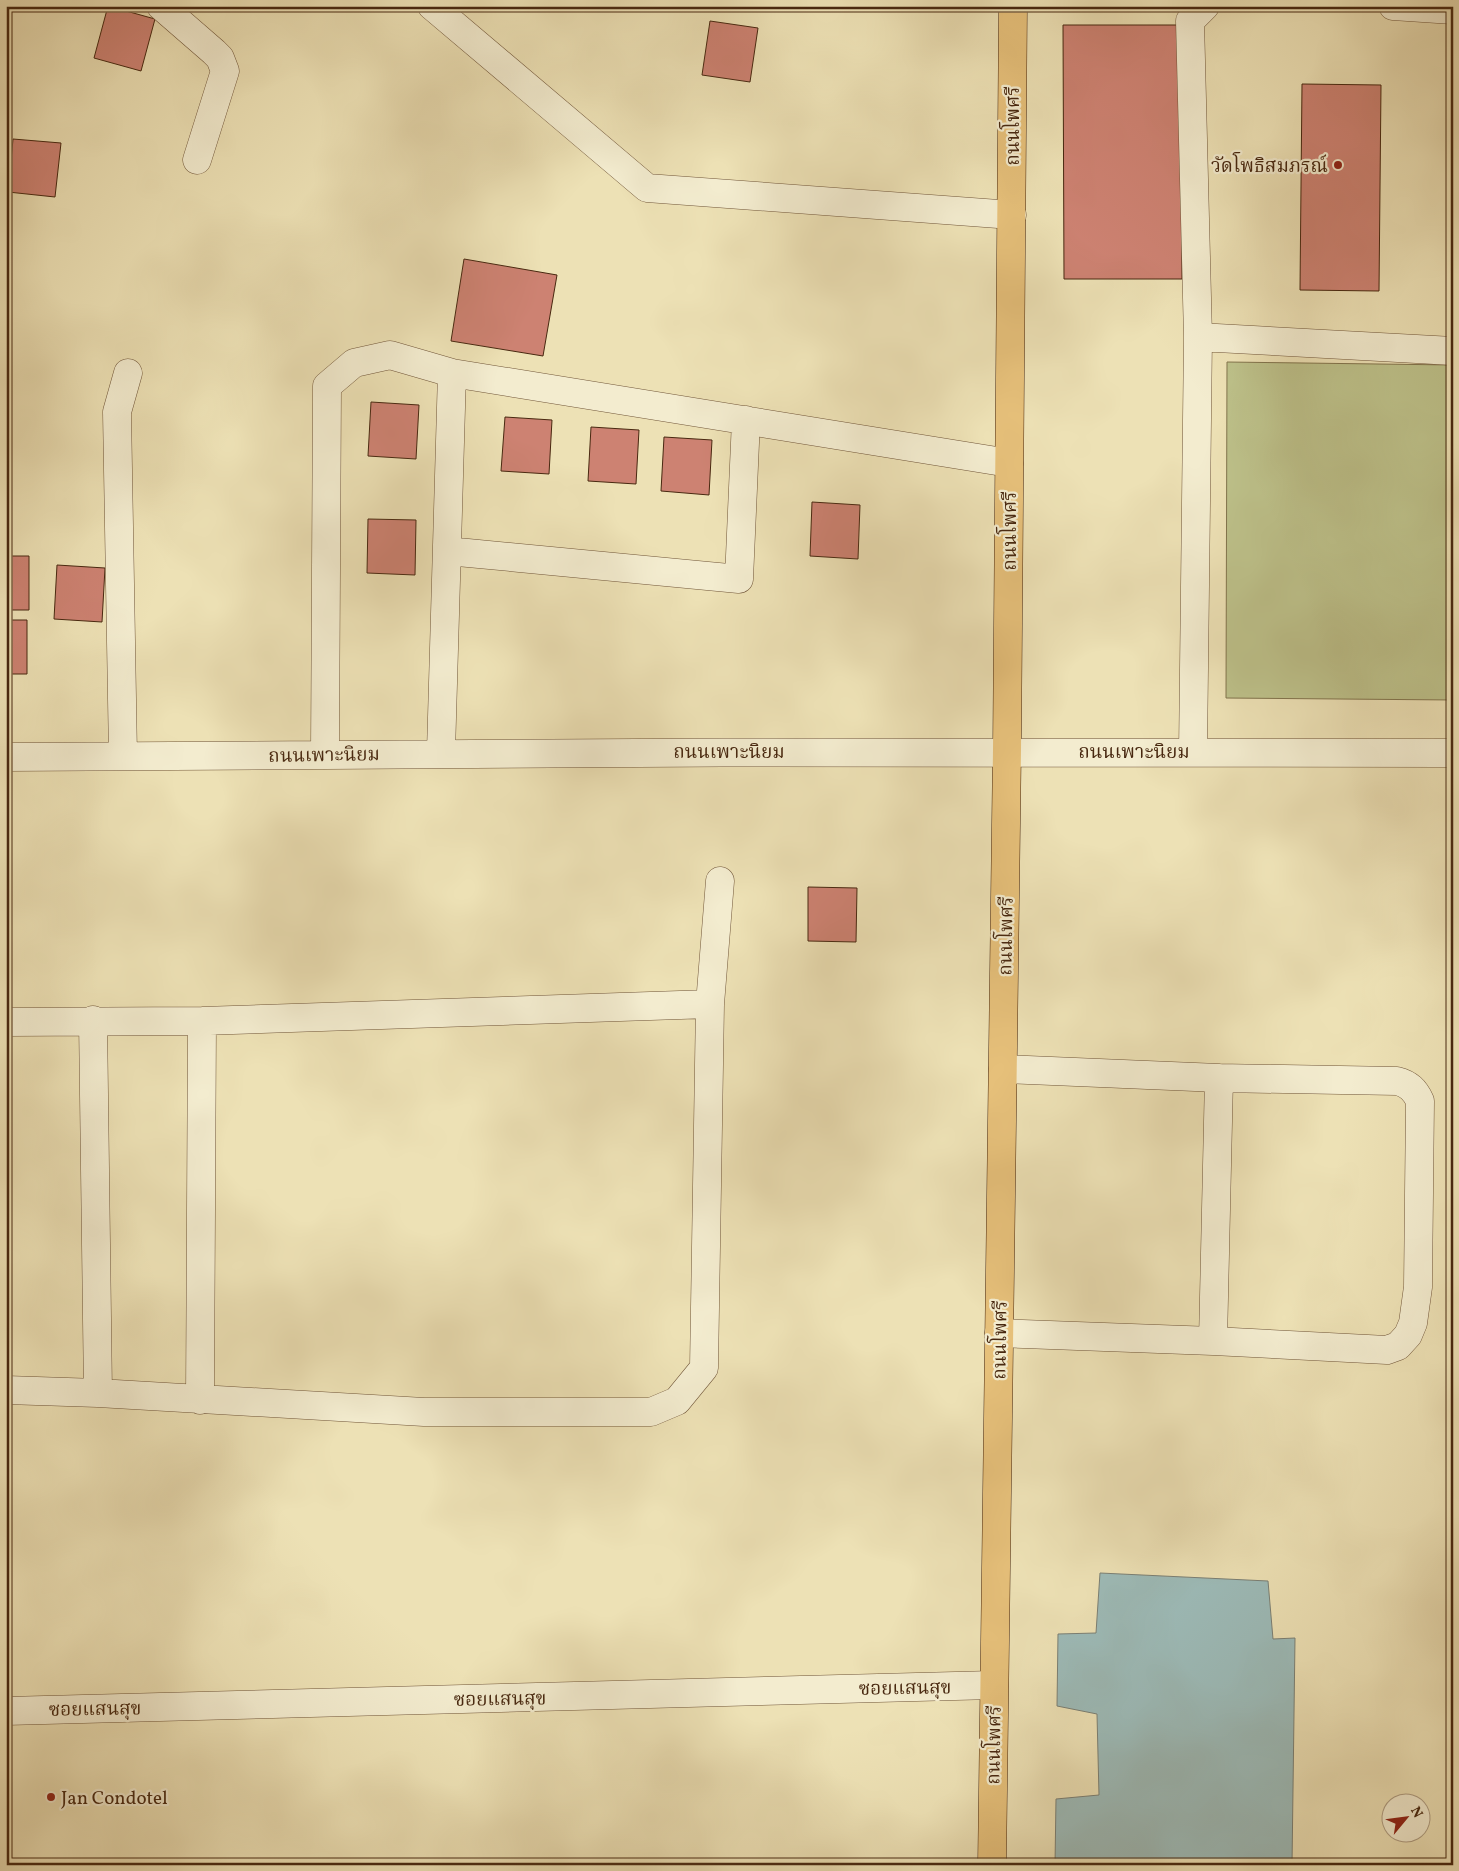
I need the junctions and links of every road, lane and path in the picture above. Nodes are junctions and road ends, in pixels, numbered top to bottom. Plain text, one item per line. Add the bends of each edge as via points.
1 (162, 6) edge
2 (432, 6) edge
3 (1013, 6) edge
4 (1205, 6) edge
5 (1393, 6) edge
6 (1453, 10) edge
7 (197, 160) dead end
8 (1012, 214) junction
9 (1198, 337) junction
10 (1453, 351) edge
11 (128, 372) dead end
12 (452, 373) junction
13 (746, 420) junction
14 (1010, 463) junction
15 (447, 551) junction
16 (1007, 750) junction
17 (442, 752) junction
18 (1193, 752) junction
19 (1453, 753) edge
20 (324, 754) junction
21 (123, 756) junction
22 (6, 757) edge
23 (720, 881) dead end
24 (710, 1004) junction
25 (93, 1020) junction
26 (202, 1021) junction
27 (6, 1022) edge
28 (1003, 1070) junction
29 (1219, 1078) junction
30 (999, 1333) junction
31 (1213, 1340) junction
32 (6, 1390) edge
33 (98, 1393) junction
34 (200, 1400) junction
35 (994, 1685) junction
36 (6, 1711) edge
37 (992, 1865) edge

1 - 7 street via 214,52 224,65 223,79
2 - 8 street via 647,188
3 - 8 main road, ถนนโพศรี
4 - 9 street via 1190,21
5 - 6 street
8 - 14 main road, ถนนโพศรี
9 - 10 street
9 - 18 street
11 - 21 street via 117,412
12 - 13 street
12 - 15 street
12 - 20 street via 390,355 354,363 327,386
13 - 14 street
13 - 15 street via 739,579
14 - 16 main road, ถนนโพศรี
15 - 17 street
16 - 17 street, ถนนเพาะนิยม
16 - 18 street, ถนนเพาะนิยม
16 - 28 main road, ถนนโพศรี
17 - 20 street, ถนนเพาะนิยม
18 - 19 street, ถนนเพาะนิยม
20 - 21 street, ถนนเพาะนิยม
21 - 22 street, ถนนเพาะนิยม
23 - 24 street
24 - 26 street
24 - 34 street via 704,1368 677,1401 651,1412 454,1412
25 - 26 street
25 - 27 street
25 - 33 street
26 - 34 street
28 - 29 street
28 - 30 main road, ถนนโพศรี
29 - 31 street
29 - 31 street via 1397,1081 1412,1088 1420,1101 1418,1287 1408,1335 1398,1346 1387,1350
30 - 31 street
30 - 35 main road, ถนนโพศรี
32 - 33 street
33 - 34 street
35 - 36 street, ซอยแสนสุข
35 - 37 main road, ถนนโพศรี

